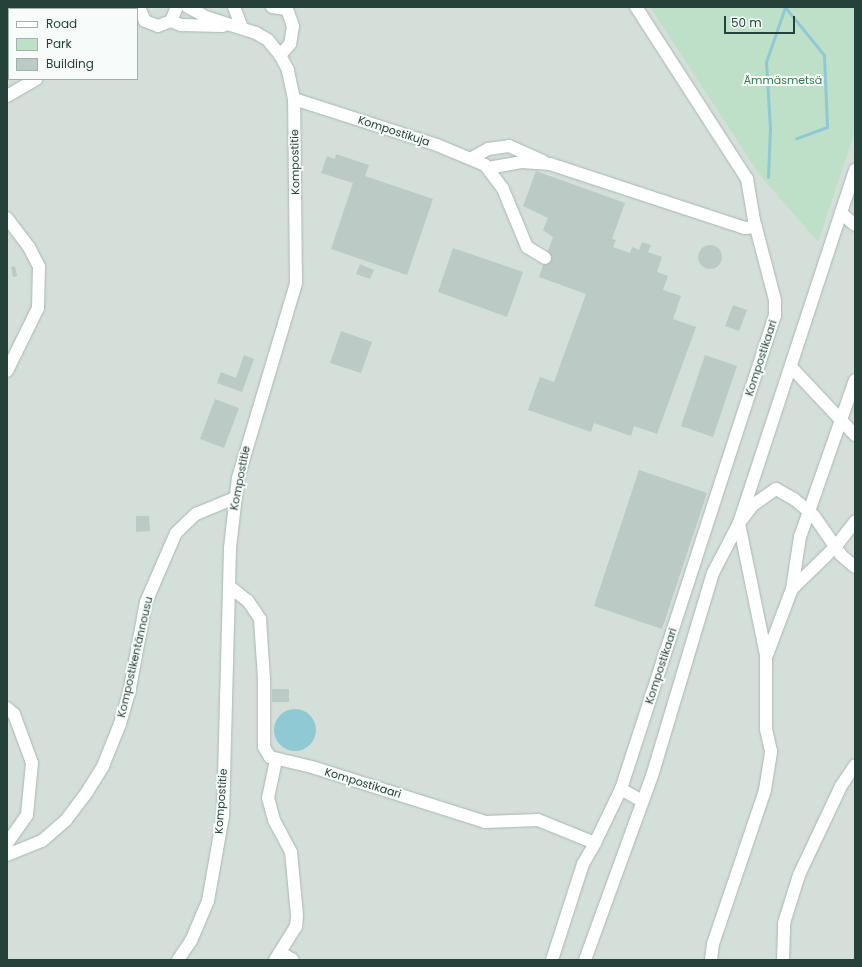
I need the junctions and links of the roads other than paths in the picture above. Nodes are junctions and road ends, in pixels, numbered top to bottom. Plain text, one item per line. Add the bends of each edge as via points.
1 (177, 7) edge
2 (188, 7) edge
3 (234, 7) edge
4 (272, 7) edge
5 (636, 7) edge
6 (288, 8) edge
7 (140, 17) edge
8 (170, 22) junction
9 (237, 27) junction
10 (280, 54) junction
11 (34, 80) edge
12 (7, 96) edge
13 (294, 99) junction
14 (472, 158) junction
15 (550, 164) junction
16 (490, 169) junction
17 (855, 170) edge
18 (841, 213) junction
19 (7, 218) edge
20 (855, 225) edge
21 (756, 227) junction
22 (546, 258) dead end
23 (792, 368) junction
24 (7, 371) edge
25 (855, 380) edge
26 (840, 419) junction
27 (855, 435) edge
28 (235, 498) junction
29 (808, 511) junction
30 (855, 522) edge
31 (740, 523) junction
32 (836, 546) junction
33 (855, 567) edge
34 (230, 587) junction
35 (792, 590) junction
36 (766, 655) junction
37 (7, 708) edge
38 (276, 759) junction
39 (855, 765) edge
40 (621, 789) junction
41 (642, 801) junction
42 (595, 843) junction
43 (7, 844) edge
44 (7, 855) edge
45 (278, 956) edge
46 (178, 960) edge
47 (293, 960) edge
48 (552, 960) edge
49 (585, 960) edge
50 (712, 960) edge
51 (783, 960) edge

1 - 8 street
2 - 9 street, Kompostitie
3 - 9 street
4 - 6 street
5 - 21 street, Kompostikaari via 739,164 747,179
6 - 10 street via 293,36
7 - 8 street, Kompostitie via 158,26
8 - 9 street, Kompostitie via 181,26
9 - 10 street, Kompostitie via 268,40
10 - 13 street, Kompostitie via 291,81
11 - 12 street
13 - 14 street, Kompostikuja
13 - 28 street, Kompostitie via 296,283 249,436
14 - 15 street via 488,149 509,146
14 - 16 street, Kompostikuja
15 - 16 street via 522,162
15 - 21 street via 745,228
16 - 22 street via 503,189 527,247
17 - 18 street
18 - 20 street
18 - 23 street
19 - 24 street via 29,247 39,267 38,308
21 - 40 street, Kompostikaari via 775,300 775,316
23 - 26 street
23 - 31 street
25 - 26 street
26 - 27 street
26 - 29 street
28 - 34 street, Kompostitie
28 - 44 street, Kompostikentännousu via 196,514 176,533 146,602 130,688 120,724 103,766 87,792 66,820 42,841
29 - 31 street via 794,499 776,490 753,505
29 - 32 street
29 - 35 street via 800,536
30 - 32 street
31 - 36 street
31 - 41 street via 714,573
32 - 33 street
32 - 35 street
34 - 38 street via 248,601 260,618 264,680 264,747 270,757
34 - 46 street, Kompostitie via 223,816 208,901 191,940
35 - 36 street
36 - 50 street via 766,729 771,751 765,790 713,944
37 - 43 street via 14,714 32,763 27,815
38 - 42 street, Kompostikaari via 312,767 485,822 538,820
38 - 45 street via 268,798 274,820 291,852 297,915 296,927
39 - 51 street via 841,786 799,875 784,923
40 - 41 street
40 - 42 street, Kompostikaari
41 - 49 street
42 - 48 street via 583,864
45 - 47 street

